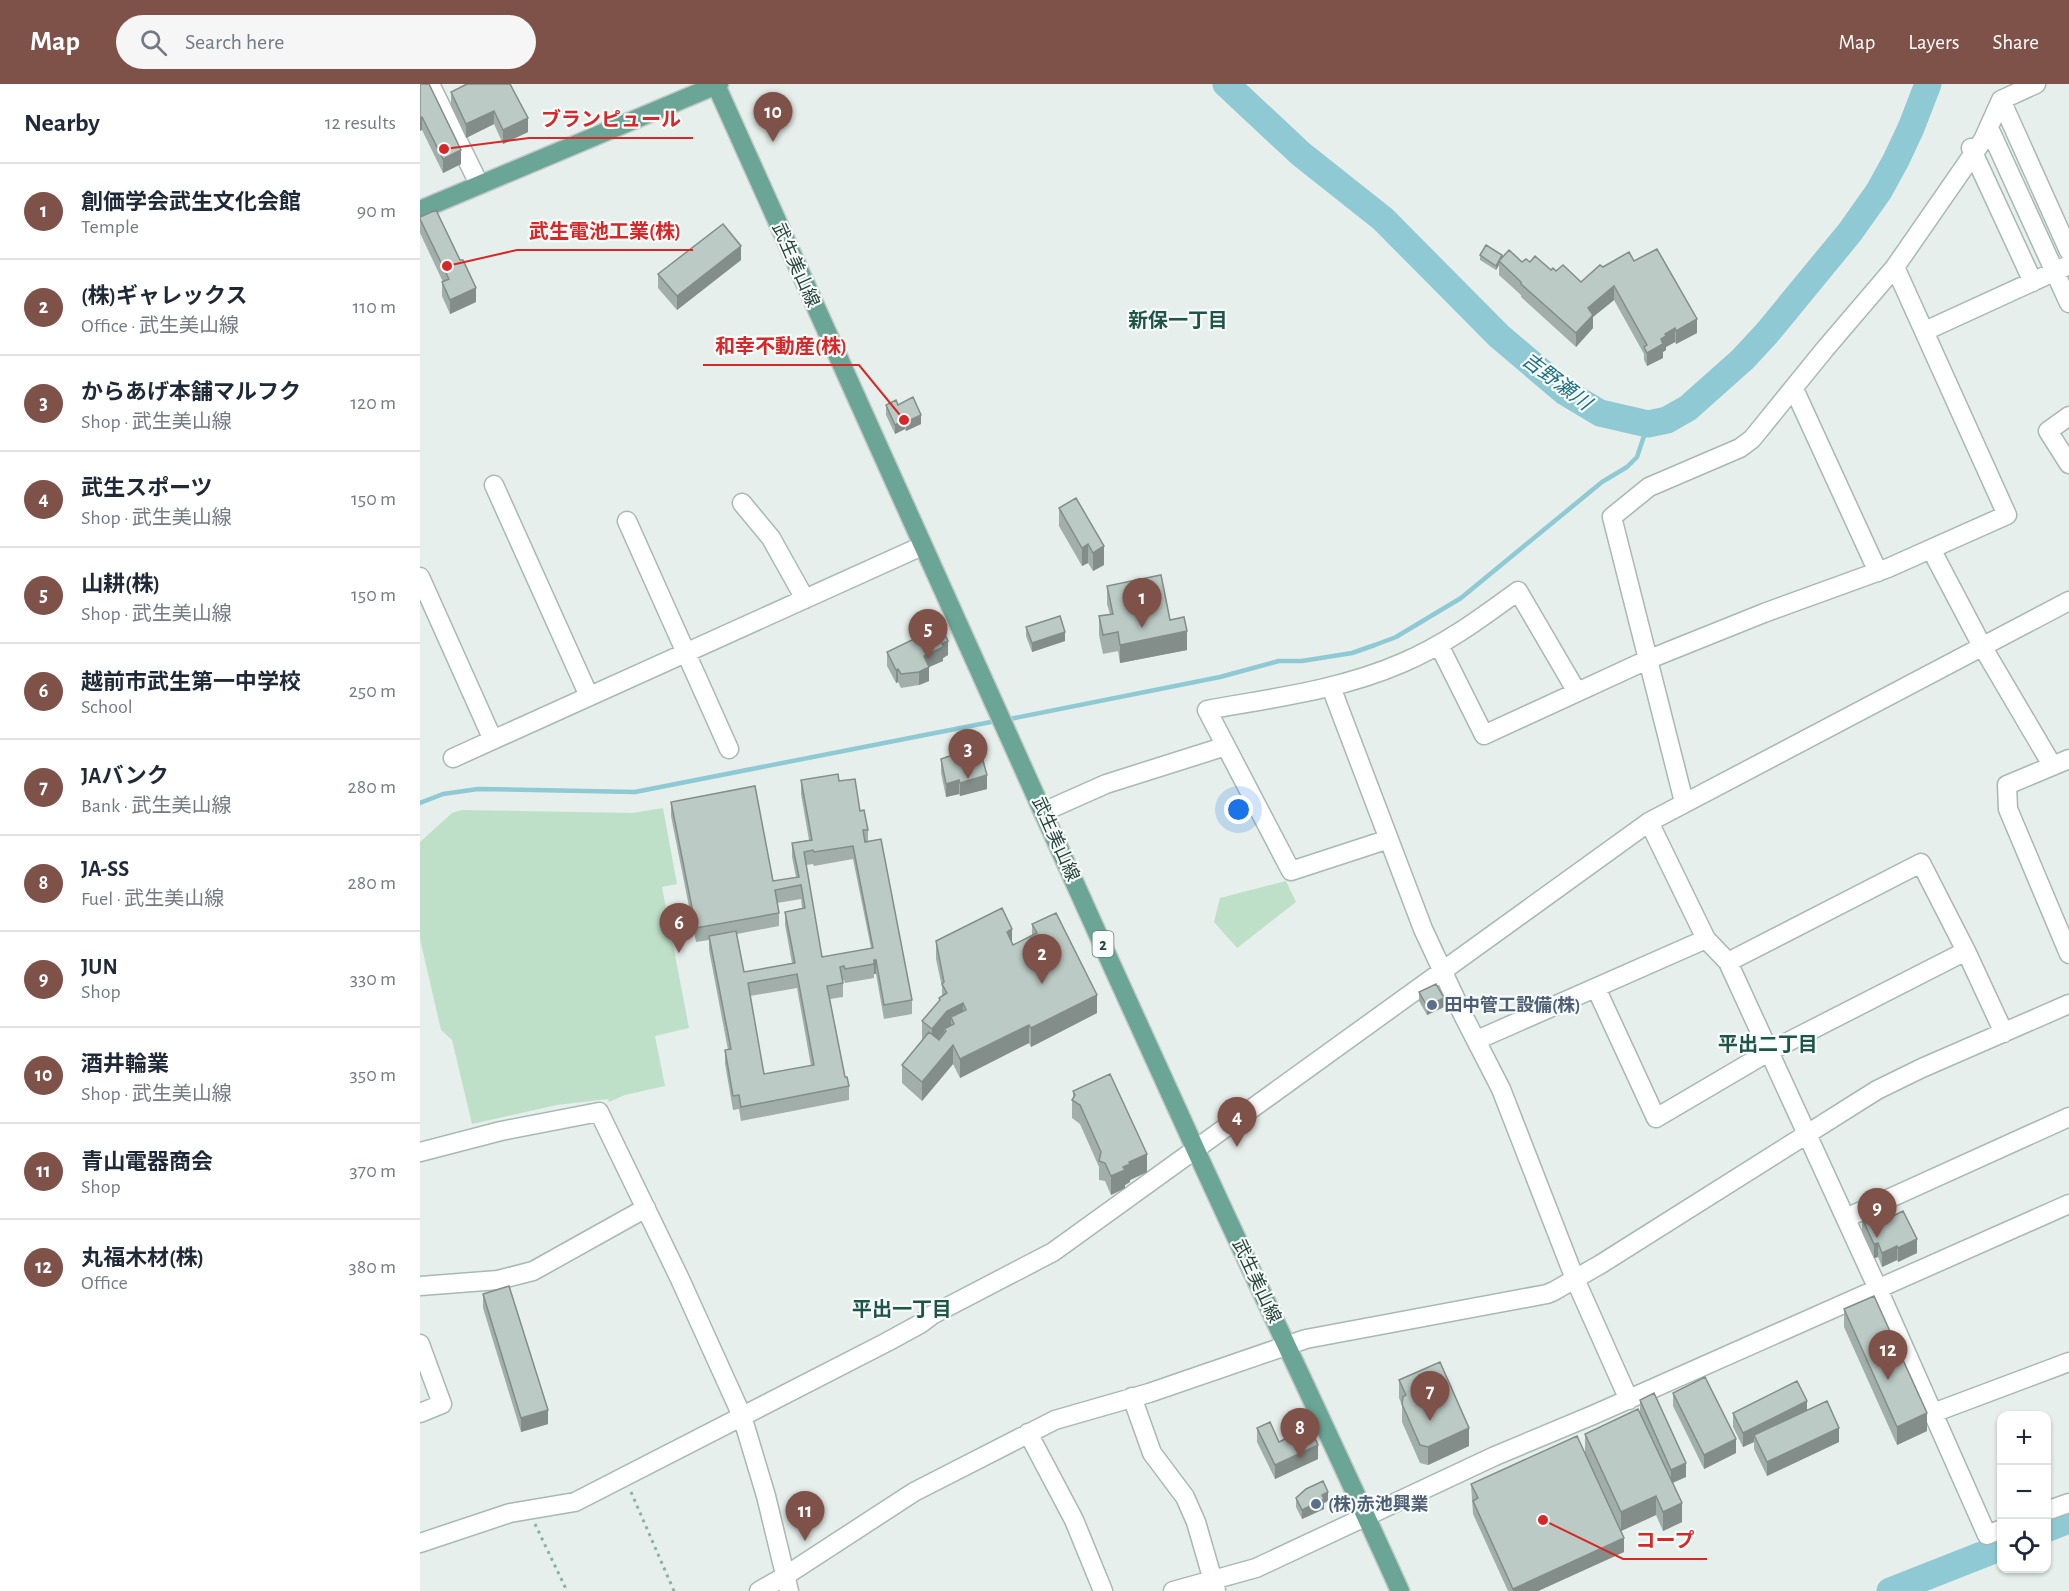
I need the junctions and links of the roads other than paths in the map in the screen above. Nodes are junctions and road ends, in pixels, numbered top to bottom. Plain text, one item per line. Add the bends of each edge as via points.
1 (430, 84) edge
2 (716, 84) edge
3 (2036, 84) edge
4 (2001, 100) junction
5 (1989, 128) junction
6 (1973, 150) junction
7 (479, 184) junction
8 (420, 210) edge
9 (2069, 251) edge
10 (1895, 267) junction
11 (2062, 269) edge
12 (2033, 282) junction
13 (2069, 303) edge
14 (1925, 331) junction
15 (1794, 389) junction
16 (2069, 416) edge
17 (2069, 464) edge
18 (494, 485) dead end
19 (742, 503) dead end
20 (627, 522) dead end
21 (922, 546) junction
22 (1931, 549) junction
23 (1878, 572) junction
24 (420, 577) edge
25 (805, 599) junction
26 (2069, 601) edge
27 (1439, 645) junction
28 (1982, 646) junction
29 (686, 653) junction
30 (1647, 660) junction
31 (1331, 687) junction
32 (1577, 692) junction
33 (589, 696) junction
34 (493, 740) junction
35 (1226, 746) junction
36 (729, 749) dead end
37 (453, 758) dead end
38 (2069, 759) edge
39 (2052, 765) junction
40 (1684, 802) junction
41 (1043, 812) junction
42 (1649, 822) junction
43 (1389, 839) junction
44 (1706, 939) junction
45 (1966, 951) junction
46 (2069, 954) edge
47 (1728, 962) junction
48 (1442, 971) junction
49 (1596, 987) junction
50 (2069, 1004) edge
51 (2004, 1033) junction
52 (1477, 1040) junction
53 (1770, 1051) junction
54 (2069, 1118) edge
55 (1807, 1133) junction
56 (1196, 1149) junction
57 (420, 1152) edge
58 (2069, 1204) edge
59 (646, 1208) junction
60 (1846, 1218) junction
61 (1575, 1279) junction
62 (420, 1286) edge
63 (1878, 1289) junction
64 (420, 1344) edge
65 (1287, 1345) junction
66 (2069, 1362) edge
67 (1132, 1397) junction
68 (1629, 1400) junction
69 (420, 1413) edge
70 (1933, 1413) junction
71 (742, 1416) junction
72 (1028, 1433) junction
73 (2069, 1503) edge
74 (2051, 1510) edge
75 (1366, 1515) junction
76 (1997, 1531) edge
77 (420, 1543) edge
78 (787, 1584) edge
79 (1214, 1585) edge
80 (759, 1591) edge
81 (1102, 1591) edge
82 (1173, 1591) edge
83 (1400, 1591) edge

1 - 7 street
2 - 7 main road
2 - 21 main road, 武生美山線 / 2
3 - 4 street
4 - 5 street
4 - 9 street
5 - 6 street
5 - 11 street
6 - 10 street
6 - 12 street
7 - 8 main road
10 - 14 street
10 - 15 street
11 - 12 street
11 - 13 street
12 - 14 street
14 - 22 street via 2007,514
15 - 23 street
15 - 30 street via 1745,444 1649,487 1612,517
16 - 17 street via 2048,431
18 - 33 street
19 - 25 street via 771,538
20 - 29 street
21 - 25 street
21 - 41 main road, 武生美山線 / 2
22 - 23 street
22 - 28 street
23 - 30 street
24 - 34 street
25 - 29 street
26 - 28 street
27 - 31 street via 1401,664
27 - 32 street via 1484,735
27 - 32 street via 1518,591
28 - 39 street
28 - 40 street
29 - 33 street
29 - 36 street
30 - 32 street
30 - 40 street
31 - 35 street via 1207,710
31 - 43 street
33 - 34 street
34 - 37 street
35 - 41 street via 1106,784
35 - 43 street via 1291,871
38 - 39 street
39 - 46 street via 2007,785 2006,795 2012,819
40 - 42 street
41 - 56 main road, 武生美山線 / 2
42 - 44 street
42 - 48 street
43 - 48 street
44 - 47 street
44 - 49 street
45 - 47 street via 1921,863
45 - 51 street
45 - 53 street
47 - 53 street
48 - 52 street
48 - 56 street
49 - 52 street
49 - 53 street via 1656,1118
50 - 51 street
51 - 55 street via 1884,1086
52 - 61 street via 1513,1115
53 - 55 street
54 - 60 street
55 - 60 street
55 - 61 street
56 - 65 main road, 武生美山線 / 2
56 - 71 street via 1053,1252
57 - 59 street via 599,1112
58 - 63 street
59 - 62 street via 533,1270 498,1280
59 - 71 street
60 - 63 street
61 - 65 street via 1547,1294
61 - 68 street
63 - 68 street
63 - 70 street
64 - 69 street via 442,1404
65 - 67 street
65 - 75 main road, 武生美山線 / 2
66 - 70 street
67 - 72 street via 1055,1420
67 - 79 street via 1152,1453 1185,1497 1196,1522
68 - 75 street
70 - 76 street via 1987,1535
71 - 77 street via 575,1502 528,1509
71 - 78 street
72 - 78 street via 914,1492
72 - 81 street via 1074,1520
73 - 74 street
75 - 79 street
75 - 83 main road, 武生美山線 / 2
78 - 80 street
79 - 82 street

